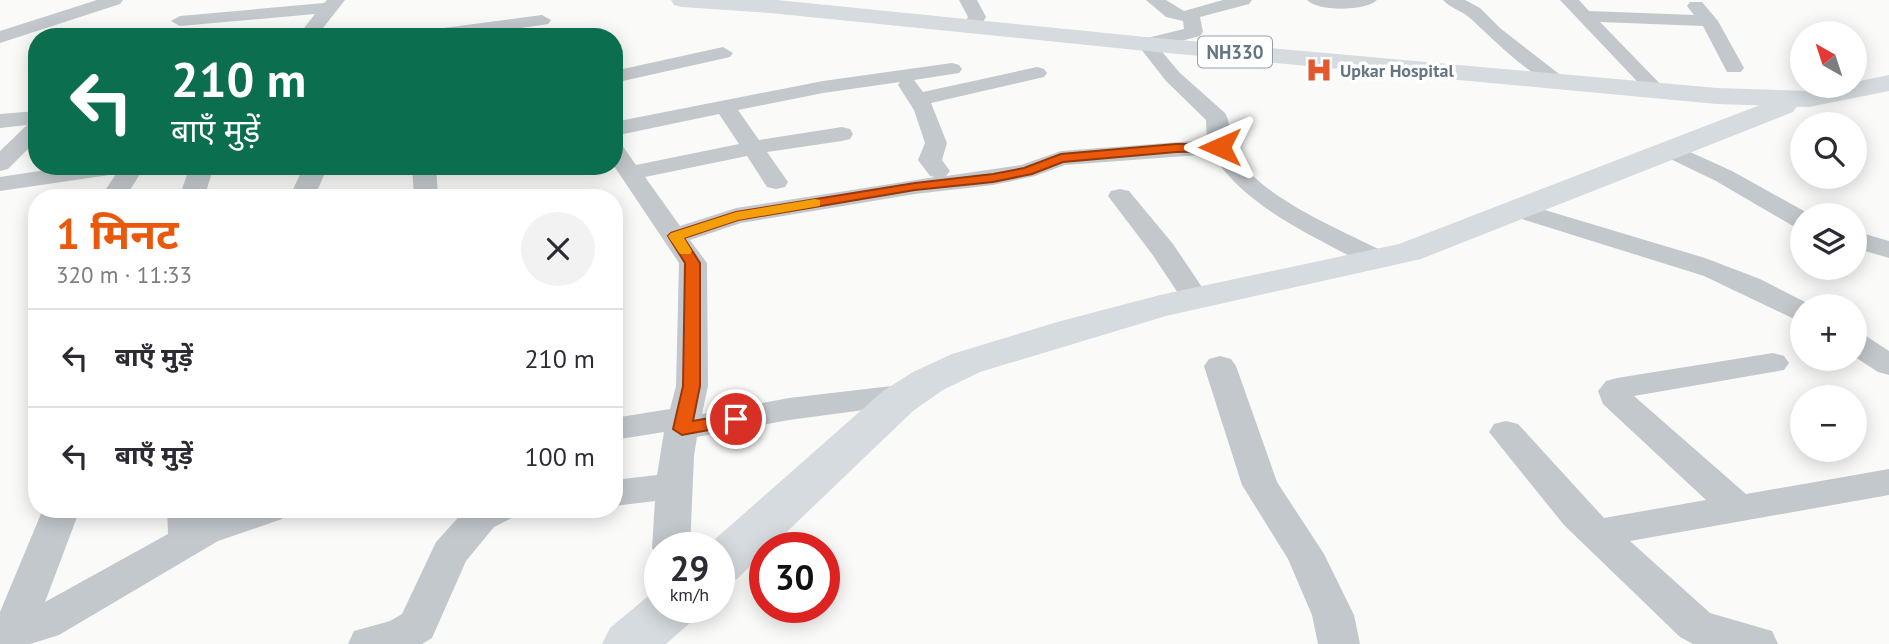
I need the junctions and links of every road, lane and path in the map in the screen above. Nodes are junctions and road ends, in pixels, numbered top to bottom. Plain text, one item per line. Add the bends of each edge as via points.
1 (114, 0) edge
2 (536, 0) edge
3 (682, 0) edge
4 (968, 0) edge
5 (1155, 0) edge
6 (1242, 0) edge
7 (1316, 0) edge
8 (1368, 0) edge
9 (1452, 0) edge
10 (1569, 0) edge
11 (1683, 0) edge
12 (770, 3) edge
13 (1584, 16) junction
14 (322, 17) edge
15 (1188, 17) junction
16 (1709, 21) junction
17 (972, 26) junction
18 (179, 27) dead end
19 (544, 28) edge
20 (0, 37) edge
21 (1146, 44) junction
22 (723, 53) dead end
23 (1734, 68) dead end
24 (952, 69) dead end
25 (1037, 73) dead end
26 (623, 75) edge
27 (902, 76) junction
28 (1558, 82) junction
29 (1889, 83) edge
30 (1657, 91) junction
31 (918, 99) junction
32 (1788, 99) junction
33 (725, 107) junction
34 (26, 117) edge
35 (623, 127) edge
36 (842, 134) dead end
37 (1220, 147) junction
38 (755, 149) junction
39 (1668, 149) junction
40 (17, 154) edge
41 (623, 162) edge
42 (623, 163) edge
43 (938, 171) dead end
44 (62, 175) edge
45 (776, 181) dead end
46 (0, 184) edge
47 (1120, 196) dead end
48 (1518, 210) junction
49 (1790, 214) edge
50 (676, 236) junction
51 (1867, 243) edge
52 (1889, 250) edge
53 (1378, 260) junction
54 (1196, 299) junction
55 (1790, 306) edge
56 (1773, 363) dead end
57 (1220, 366) dead end
58 (909, 394) junction
59 (672, 423) junction
60 (623, 428) edge
61 (1506, 432) dead end
62 (1889, 482) edge
63 (642, 490) edge
64 (1738, 508) junction
65 (58, 518) edge
66 (239, 518) edge
67 (480, 518) edge
68 (186, 525) edge
69 (663, 532) edge
70 (1597, 533) junction
71 (735, 551) edge
72 (60, 627) edge
73 (6, 634) edge
74 (369, 644) edge
75 (1339, 644) edge
76 (1757, 644) edge

1 - 20 street
2 - 19 street
3 - 12 main road, NH330
4 - 17 street via 977,17
5 - 15 street via 1172,13
6 - 15 street
7 - 8 street via 1329,4
9 - 28 street via 1474,12
10 - 13 street
11 - 16 street via 1697,6
12 - 17 main road, NH330
13 - 16 street
13 - 30 street
14 - 18 street
15 - 21 street via 1194,32
16 - 23 street
17 - 21 main road, NH330
21 - 28 main road, NH330
21 - 37 street via 1217,118
22 - 26 street
24 - 27 street
25 - 31 street
27 - 31 street
27 - 33 street
28 - 30 main road, NH330
29 - 32 main road, NH330 via 1824,97
30 - 32 main road, NH330
31 - 43 street via 936,144 930,160
32 - 39 main road via 1783,106
33 - 35 street
33 - 38 street
34 - 40 street
36 - 38 street
37 - 50 street via 1061,158 993,178 736,216
37 - 53 street via 1240,176 1264,196
38 - 41 street
38 - 45 street
39 - 48 main road
39 - 49 street
42 - 50 street
44 - 46 street
47 - 54 street
48 - 53 main road
48 - 55 street via 1738,278
50 - 59 street via 692,263 692,386
51 - 52 street
53 - 54 main road
54 - 58 main road via 1075,329 966,363
56 - 64 street via 1614,391 1615,397
57 - 75 street via 1255,474 1305,554 1333,615
58 - 59 street
58 - 71 main road
59 - 60 street
59 - 63 street via 676,456
61 - 70 street
62 - 64 street
63 - 69 street
64 - 70 street
65 - 73 street
66 - 68 street
67 - 74 street via 450,553 417,626
68 - 72 street
70 - 76 street via 1695,625 1712,636 1737,636
72 - 73 street via 44,623

